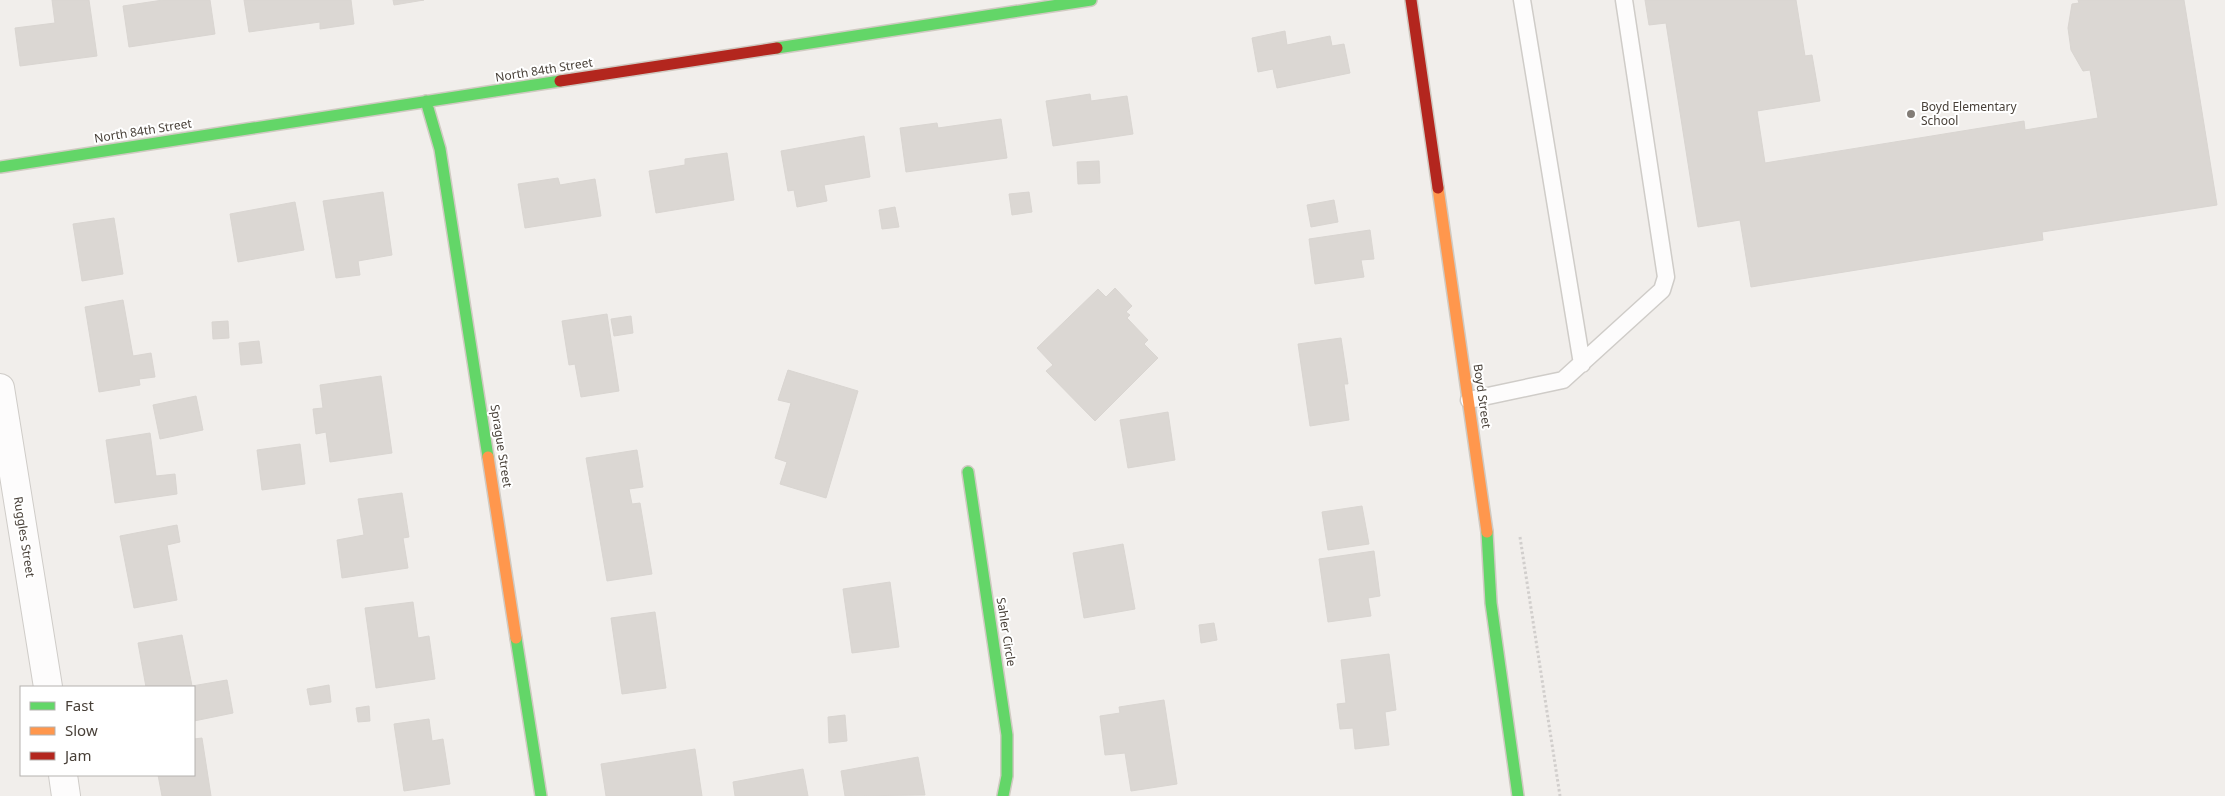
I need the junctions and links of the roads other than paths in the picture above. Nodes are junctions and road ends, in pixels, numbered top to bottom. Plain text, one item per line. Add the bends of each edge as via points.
1 (1091, 0) edge
2 (1411, 0) edge
3 (1522, 0) edge
4 (1624, 0) edge
5 (426, 101) junction
6 (0, 167) edge
7 (1582, 364) junction
8 (0, 388) edge
9 (1469, 400) junction
10 (968, 472) dead end
11 (48, 686) edge
12 (62, 776) edge
13 (66, 796) edge
14 (541, 796) edge
15 (1003, 796) edge
16 (1518, 796) edge

1 - 5 street, North 84th Street
2 - 9 street, Boyd Street
3 - 7 lane
4 - 7 lane via 1666,277 1662,290
5 - 6 street, North 84th Street
5 - 14 street, Sprague Street via 440,148
7 - 9 lane via 1563,380
8 - 11 street, Ruggles Street
9 - 16 street, Boyd Street via 1487,527 1491,603
10 - 15 street, Sahler Circle via 1007,735 1007,776
12 - 13 street

